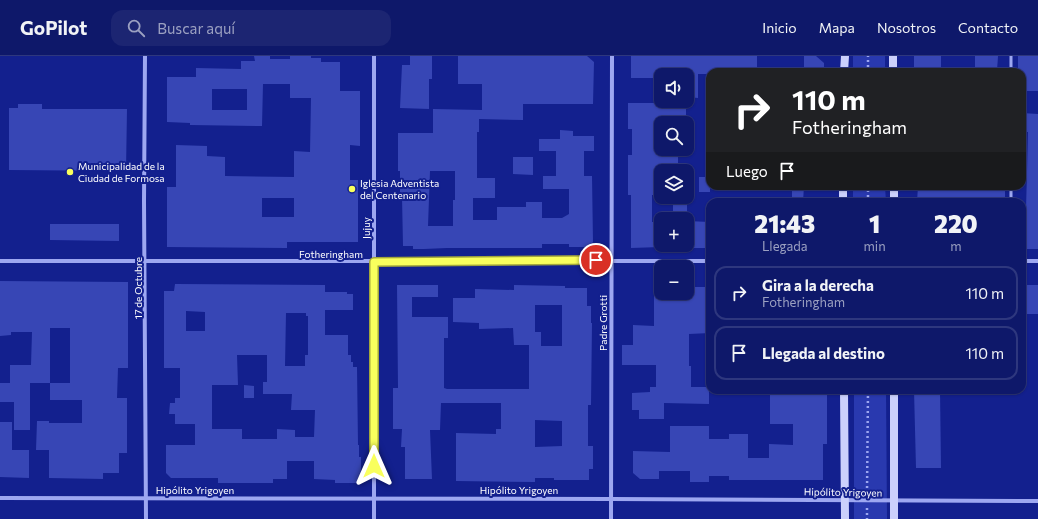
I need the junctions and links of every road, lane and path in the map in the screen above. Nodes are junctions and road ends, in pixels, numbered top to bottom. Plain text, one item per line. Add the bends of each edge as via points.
1 (145, 56) edge
2 (374, 56) edge
3 (612, 56) edge
4 (845, 56) edge
5 (868, 56) edge
6 (893, 56) edge
7 (1011, 56) edge
8 (844, 68) edge
9 (868, 68) edge
10 (893, 68) edge
11 (1011, 68) edge
12 (612, 260) junction
13 (0, 261) edge
14 (146, 261) junction
15 (706, 261) edge
16 (1026, 261) edge
17 (1038, 261) edge
18 (374, 262) junction
19 (844, 394) edge
20 (868, 394) edge
21 (894, 394) edge
22 (0, 498) edge
23 (146, 498) junction
24 (374, 498) junction
25 (611, 499) junction
26 (845, 500) junction
27 (867, 501) junction
28 (894, 501) junction
29 (1038, 501) edge
30 (146, 519) edge
31 (374, 519) edge
32 (611, 519) edge
33 (845, 519) edge
34 (867, 519) edge
35 (894, 519) edge

1 - 14 street, 17 de Octubre
2 - 18 street, Jujuy
3 - 12 street, Padre Grotti
4 - 8 main road
5 - 9 path
6 - 10 main road
7 - 11 lane
12 - 15 street, Fotheringham
12 - 18 street, Fotheringham
12 - 25 street, Padre Grotti
13 - 14 street, Fotheringham
14 - 18 street, Fotheringham
14 - 23 street, 17 de Octubre
16 - 17 street
18 - 24 street, Jujuy
19 - 26 main road
20 - 27 path
21 - 28 main road
22 - 23 street, Hipólito Yrigoyen
23 - 24 street, Hipólito Yrigoyen
23 - 30 street, 17 de Octubre
24 - 25 street, Hipólito Yrigoyen
24 - 31 street, Jujuy
25 - 26 street, Hipólito Yrigoyen
25 - 32 street, Padre Grotti
26 - 27 street, Hipólito Yrigoyen
26 - 33 main road
27 - 28 street, Hipólito Yrigoyen
27 - 34 path
28 - 29 street, Hipólito Yrigoyen
28 - 35 main road

